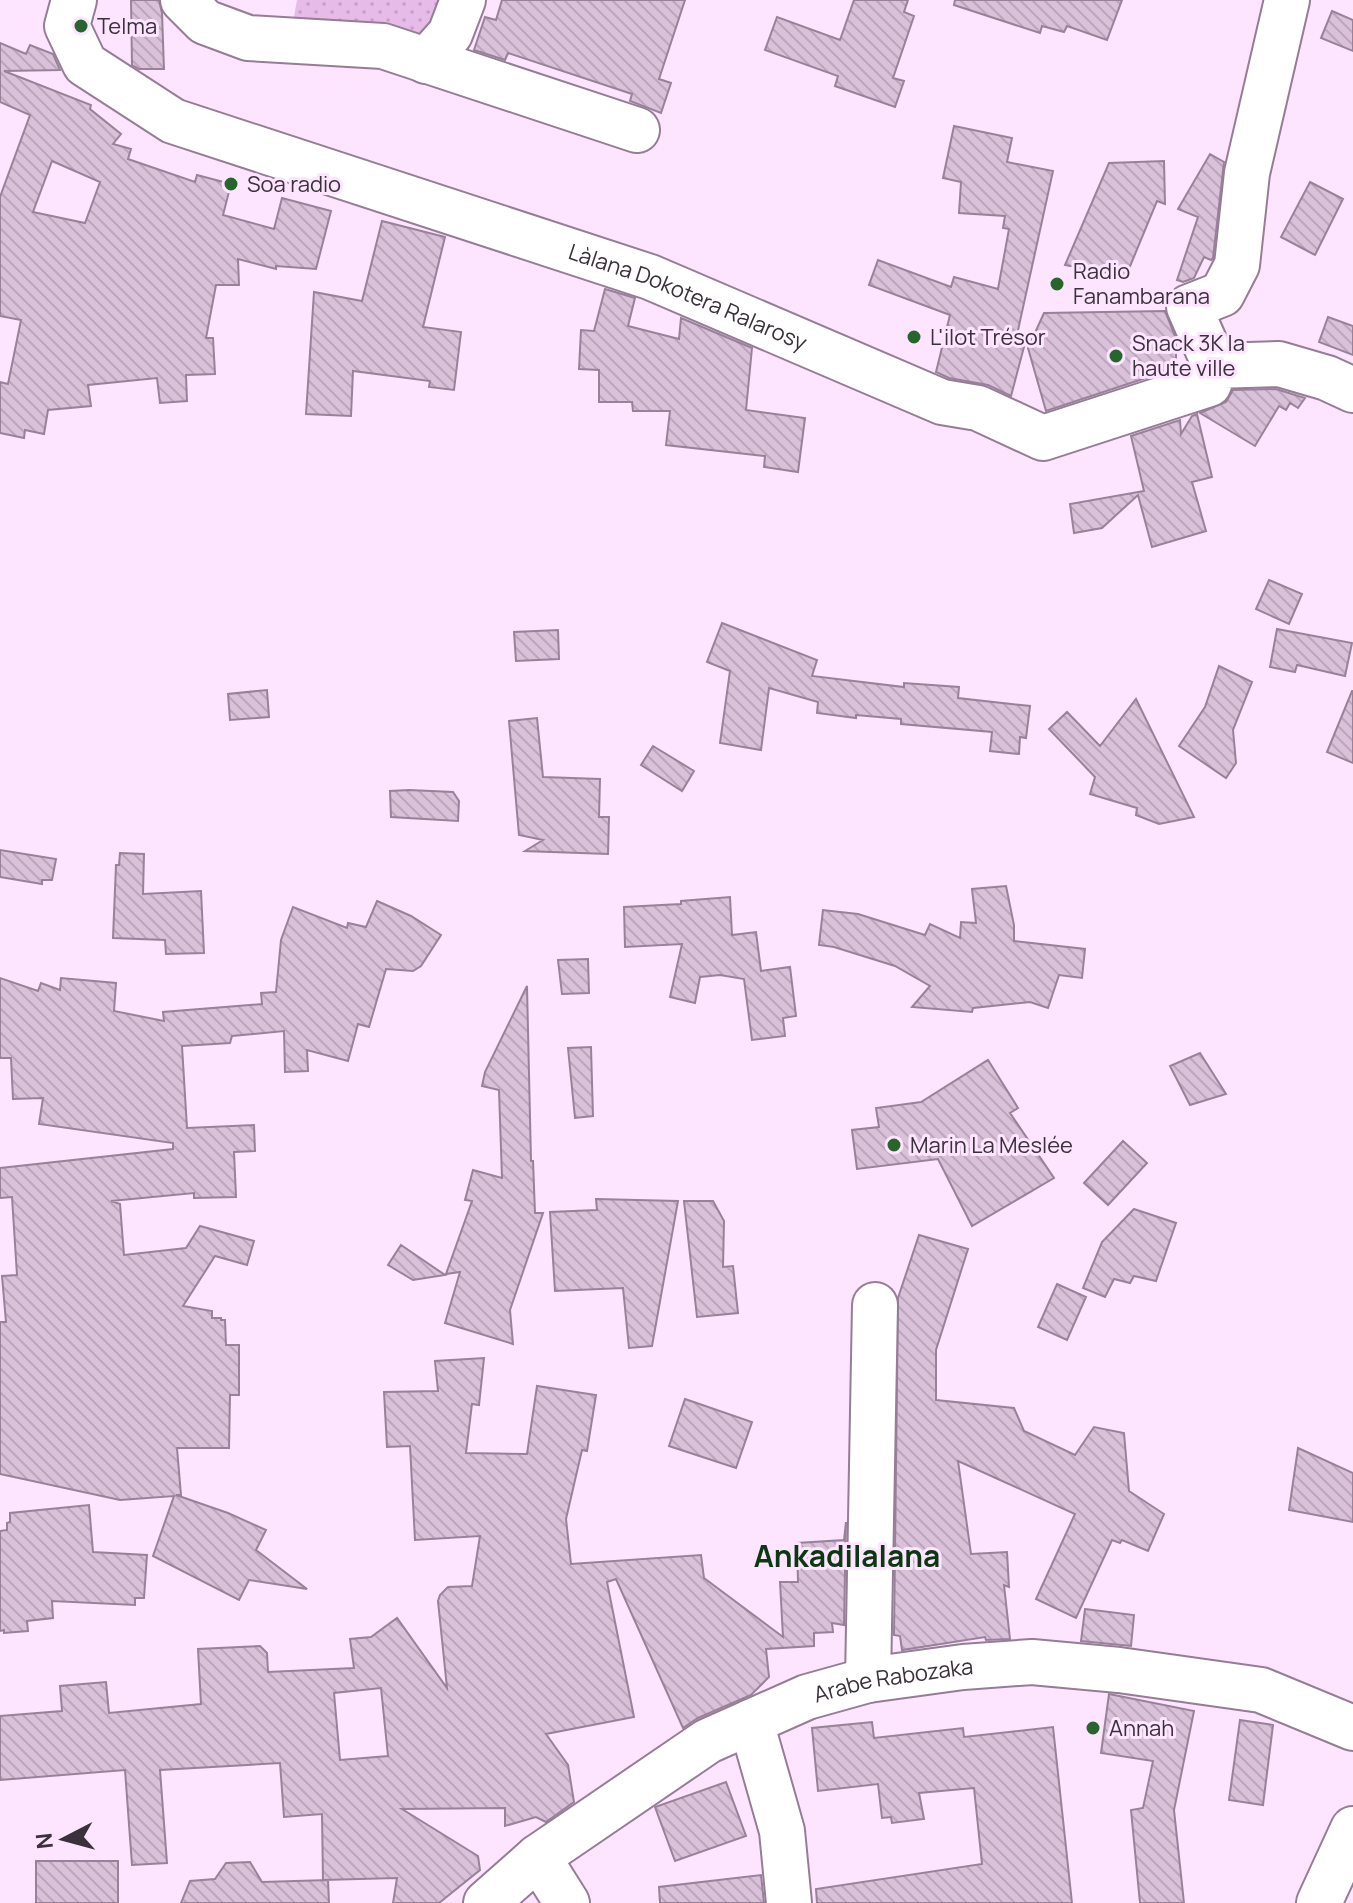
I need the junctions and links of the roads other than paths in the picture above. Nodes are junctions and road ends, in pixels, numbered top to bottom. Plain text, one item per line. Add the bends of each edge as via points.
1 (74, 0) edge
2 (183, 0) edge
3 (463, 0) edge
4 (1287, 0) edge
5 (426, 61) junction
6 (637, 130) dead end
7 (1215, 366) junction
8 (1353, 390) edge
9 (875, 1305) dead end
10 (868, 1680) junction
11 (751, 1722) junction
12 (1353, 1728) edge
13 (1353, 1829) edge
14 (538, 1857) junction
15 (486, 1903) edge
16 (567, 1903) edge
17 (789, 1903) edge
18 (1319, 1903) edge

1 - 7 street, Làlana Dokotera Ralarosy via 67,26 85,64 173,121 650,277 942,402 978,408 1043,438 1209,384
2 - 5 street via 205,22 248,38 383,46
3 - 5 street via 450,34
4 - 7 street via 1247,173 1237,265 1222,294 1189,307
5 - 6 street
7 - 8 street via 1279,364
9 - 10 street
10 - 11 street, Arabe Rabozaka via 807,1697
10 - 12 street, Arabe Rabozaka via 1032,1662 1119,1670 1261,1690
11 - 14 street, Arabe Rabozaka via 708,1741
11 - 17 street via 782,1831
13 - 18 street
14 - 15 street, Arabe Rabozaka
14 - 16 street

